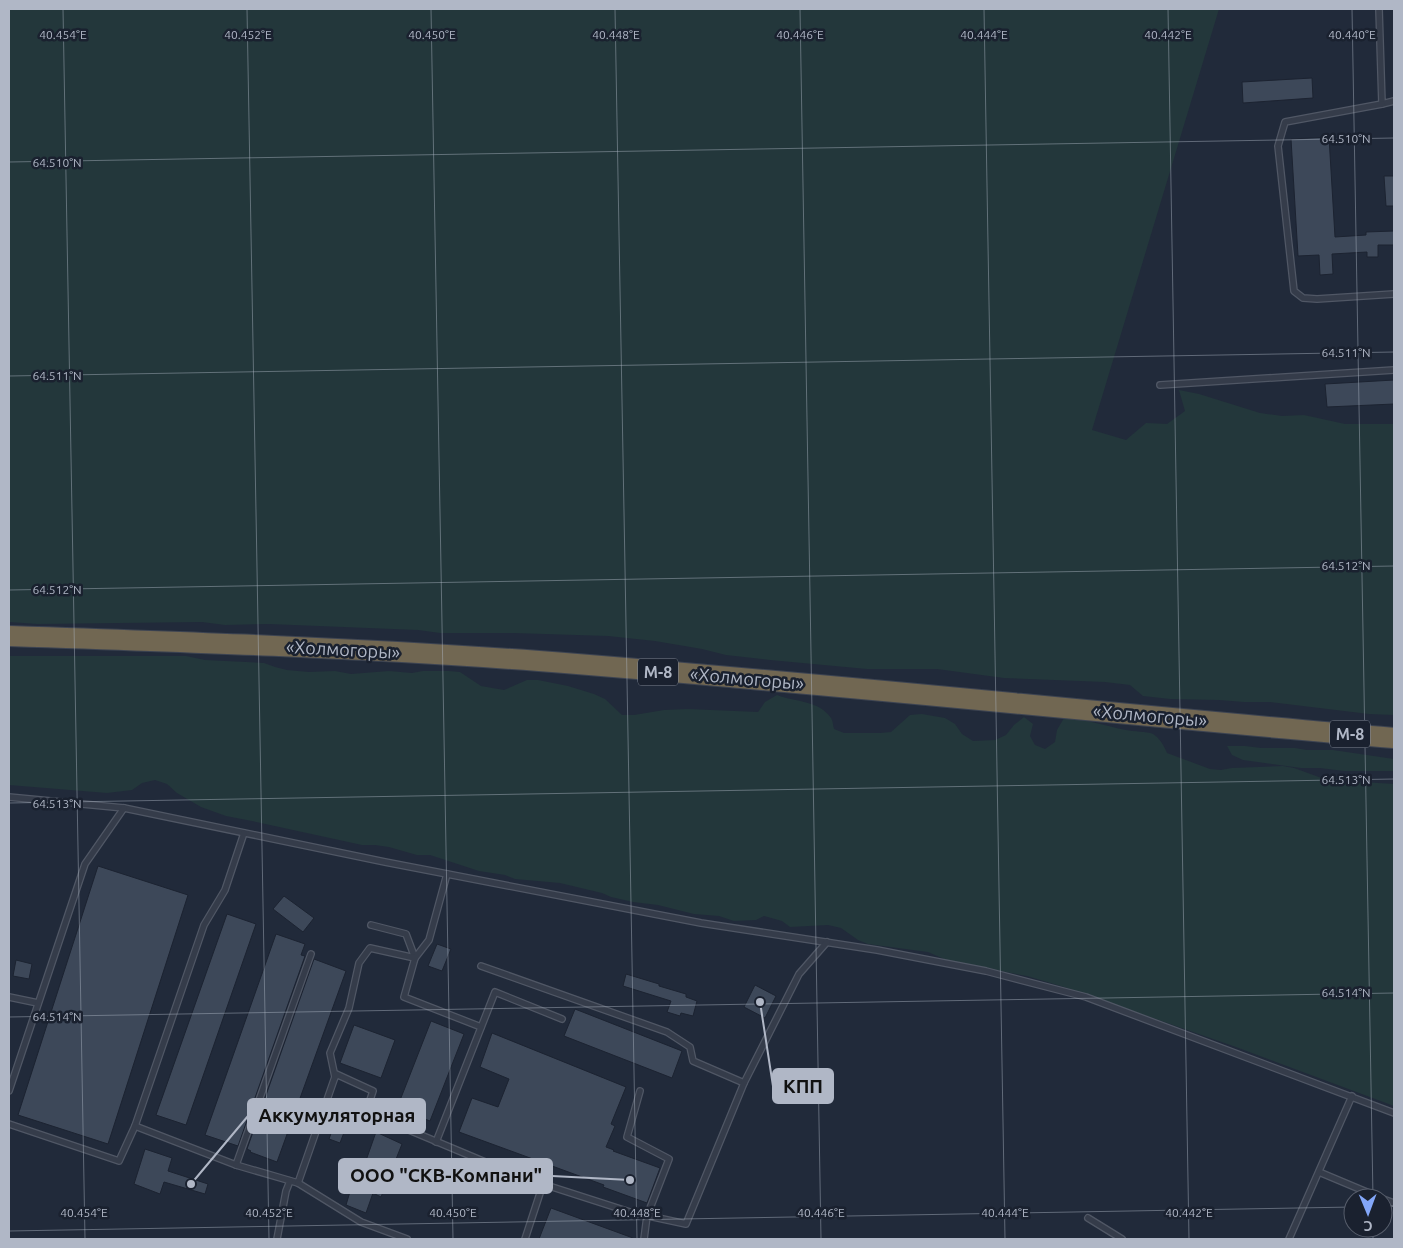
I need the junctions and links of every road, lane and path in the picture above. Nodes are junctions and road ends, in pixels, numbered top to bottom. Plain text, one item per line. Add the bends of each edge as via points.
1 (1378, 9) edge
2 (1394, 101) edge
3 (1382, 104) junction
4 (1394, 294) edge
5 (1394, 370) edge
6 (1160, 385) dead end
7 (9, 636) edge
8 (1394, 738) edge
9 (9, 797) edge
10 (124, 808) junction
11 (244, 833) junction
12 (447, 874) junction
13 (371, 926) dead end
14 (827, 942) junction
15 (311, 954) dead end
16 (415, 958) junction
17 (481, 966) dead end
18 (9, 996) edge
19 (38, 1003) junction
20 (562, 1019) dead end
21 (481, 1027) junction
22 (335, 1077) junction
23 (744, 1083) junction
24 (9, 1091) edge
25 (640, 1092) dead end
26 (1352, 1096) junction
27 (1394, 1112) edge
28 (9, 1124) edge
29 (135, 1126) junction
30 (436, 1142) junction
31 (236, 1165) junction
32 (1318, 1172) junction
33 (290, 1181) junction
34 (298, 1183) junction
35 (543, 1184) junction
36 (1357, 1188) edge
37 (647, 1216) junction
38 (1088, 1218) dead end
39 (277, 1239) edge
40 (407, 1239) edge
41 (525, 1239) edge
42 (644, 1239) edge
43 (1122, 1239) edge
44 (1289, 1239) edge

1 - 3 lane
2 - 3 lane
3 - 4 lane via 1285,122 1278,146 1294,291 1303,298 1317,299
5 - 6 lane
7 - 8 highway, «Холмогоры» / М-8 via 259,645 538,661
9 - 10 lane
10 - 11 lane
10 - 19 lane via 85,864
11 - 12 lane
11 - 29 lane via 225,890 204,924
12 - 14 lane via 701,923
12 - 16 lane via 429,940
13 - 16 lane via 406,934
14 - 23 lane via 799,974
14 - 26 lane via 986,971 1086,997
15 - 31 lane
16 - 21 lane via 404,997
16 - 22 lane via 370,948 359,963 349,1008 330,1053
17 - 23 lane via 667,1032 690,1047 693,1061
18 - 19 lane
19 - 24 lane
20 - 21 lane via 495,992
21 - 30 lane
22 - 30 lane via 336,1074 373,1091 366,1112
22 - 34 lane
23 - 37 lane via 686,1224
25 - 37 lane via 628,1137 669,1159
26 - 27 lane
26 - 32 lane
28 - 29 lane via 119,1161
29 - 31 lane
30 - 35 lane
31 - 33 lane
32 - 36 lane
32 - 44 lane
33 - 34 lane
33 - 39 lane
34 - 40 lane via 361,1222
35 - 37 lane
35 - 41 lane
37 - 42 lane
38 - 43 lane

